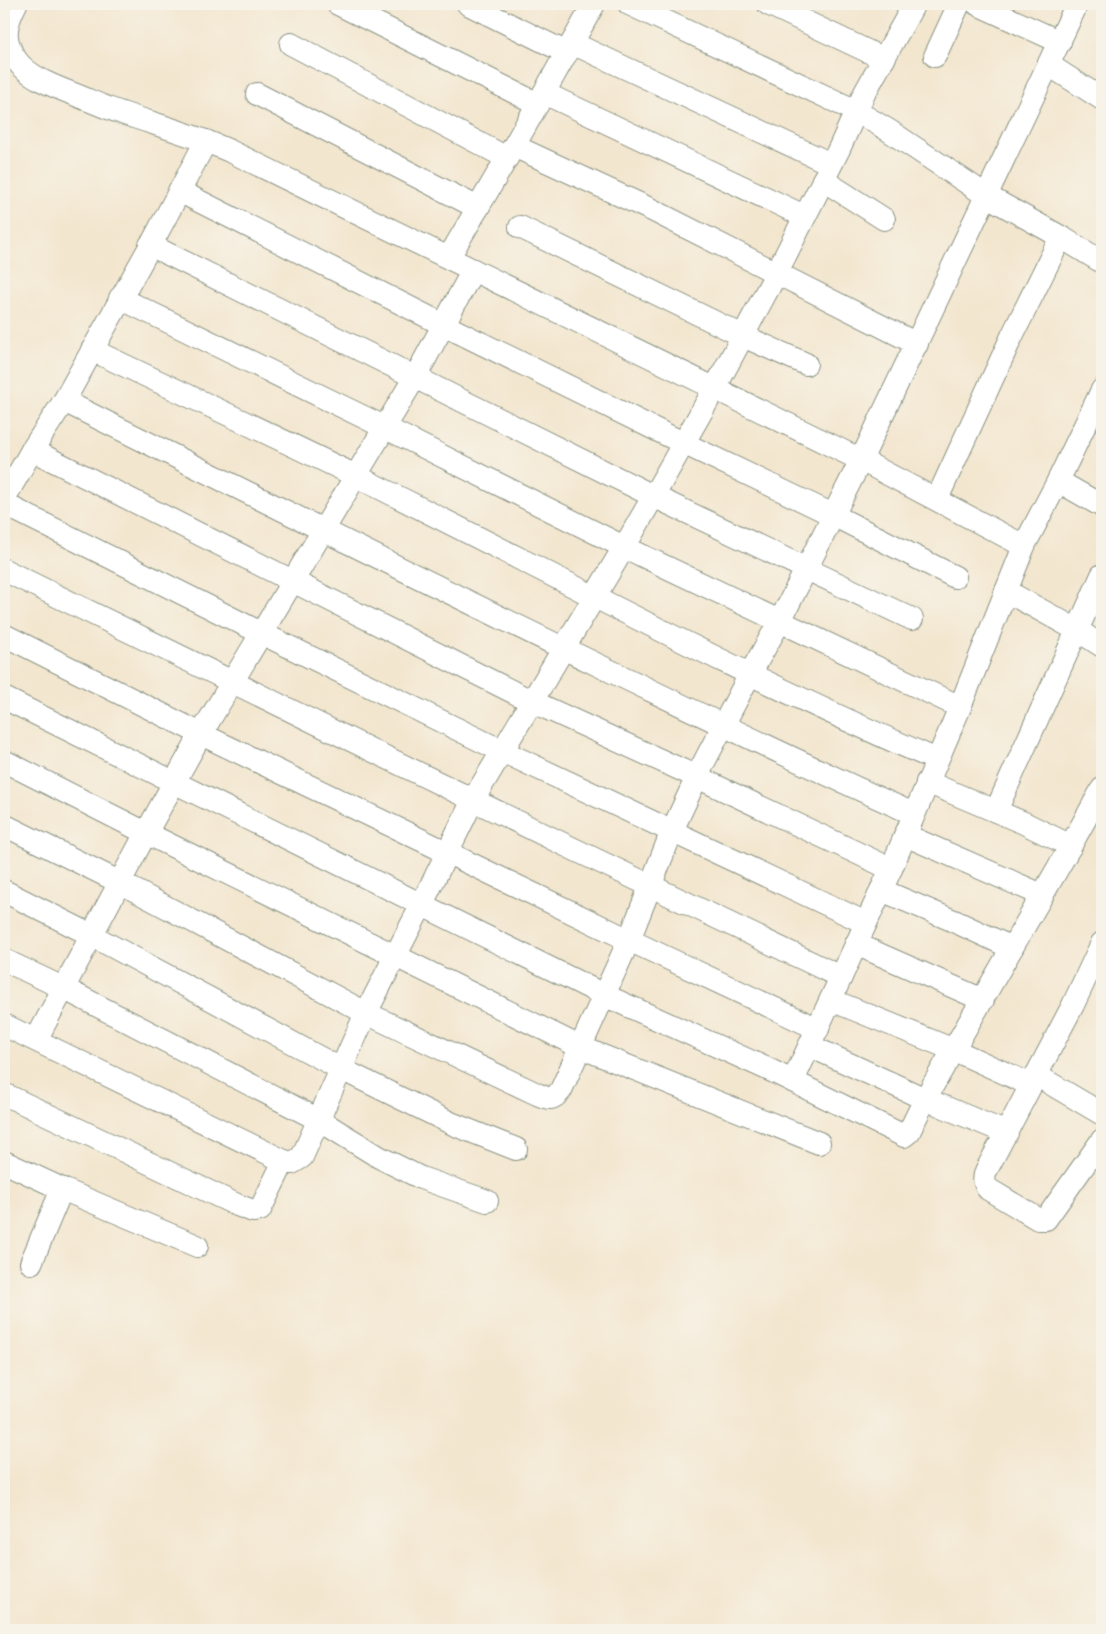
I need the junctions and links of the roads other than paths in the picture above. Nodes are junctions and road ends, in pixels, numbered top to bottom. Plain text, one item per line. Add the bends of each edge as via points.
1 (16, 4) edge
2 (338, 4) edge
3 (468, 4) edge
4 (594, 4) edge
5 (628, 4) edge
6 (768, 4) edge
7 (959, 4) edge
8 (977, 4) edge
9 (1077, 4) edge
10 (915, 5) edge
11 (1060, 42) junction
12 (291, 44) dead end
13 (569, 48) junction
14 (935, 56) dead end
15 (884, 59) junction
16 (1049, 65) junction
17 (257, 94) dead end
18 (541, 99) junction
19 (1102, 99) edge
20 (856, 111) junction
21 (206, 141) junction
22 (511, 152) junction
23 (827, 172) junction
24 (179, 191) junction
25 (987, 196) junction
26 (478, 208) junction
27 (804, 216) junction
28 (884, 219) dead end
29 (520, 227) dead end
30 (1061, 237) junction
31 (150, 245) junction
32 (449, 257) junction
33 (1102, 262) edge
34 (473, 270) junction
35 (777, 272) junction
36 (120, 298) junction
37 (444, 325) junction
38 (743, 336) junction
39 (917, 344) junction
40 (92, 350) junction
41 (806, 364) dead end
42 (414, 377) junction
43 (715, 388) junction
44 (1102, 390) edge
45 (64, 401) junction
46 (384, 427) junction
47 (683, 444) junction
48 (32, 450) junction
49 (861, 460) junction
50 (356, 476) junction
51 (1058, 481) junction
52 (653, 496) junction
53 (937, 499) junction
54 (4, 500) edge
55 (4, 504) edge
56 (1102, 506) edge
57 (833, 515) junction
58 (323, 531) junction
59 (1024, 546) junction
60 (624, 547) junction
61 (806, 569) junction
62 (4, 570) edge
63 (1102, 575) edge
64 (954, 577) dead end
65 (293, 580) junction
66 (1006, 592) junction
67 (594, 596) junction
68 (912, 619) dead end
69 (780, 621) junction
70 (1077, 630) junction
71 (261, 633) junction
72 (4, 635) edge
73 (1102, 646) edge
74 (563, 648) junction
75 (750, 674) junction
76 (231, 682) junction
77 (4, 698) edge
78 (532, 701) junction
79 (960, 707) junction
80 (723, 726) junction
81 (201, 734) junction
82 (502, 751) junction
83 (937, 760) junction
84 (4, 761) edge
85 (697, 777) junction
86 (927, 782) junction
87 (174, 784) junction
88 (1102, 789) edge
89 (473, 800) junction
90 (996, 811) junction
91 (914, 814) junction
92 (4, 824) edge
93 (672, 831) junction
94 (146, 832) junction
95 (904, 834) junction
96 (1071, 846) junction
97 (447, 852) junction
98 (891, 869) junction
99 (119, 882) junction
100 (650, 887) junction
101 (881, 890) junction
102 (4, 891) edge
103 (1042, 895) junction
104 (421, 906) junction
105 (866, 923) junction
106 (91, 935) junction
107 (629, 940) junction
108 (1102, 943) edge
109 (856, 944) junction
110 (1012, 948) junction
111 (396, 955) junction
112 (4, 960) edge
113 (841, 977) junction
114 (62, 988) junction
115 (604, 995) junction
116 (831, 1000) junction
117 (983, 1000) junction
118 (366, 1013) junction
119 (4, 1025) edge
120 (814, 1037) junction
121 (36, 1040) junction
122 (580, 1047) junction
123 (954, 1050) junction
124 (341, 1069) junction
125 (1033, 1080) junction
126 (793, 1082) junction
127 (4, 1094) edge
128 (925, 1099) junction
129 (1102, 1114) edge
130 (319, 1120) junction
131 (1007, 1133) junction
132 (1102, 1140) edge
133 (819, 1143) dead end
134 (516, 1149) dead end
135 (284, 1161) junction
136 (4, 1162) edge
137 (62, 1190) junction
138 (487, 1201) dead end
139 (197, 1246) dead end
140 (30, 1263) dead end

1 - 21 street via 8,20 6,34 17,61 30,73 119,113
2 - 18 street
3 - 13 street
4 - 13 street
5 - 20 street
6 - 15 street
7 - 14 street
8 - 11 street
9 - 11 street
10 - 15 street
11 - 16 street
12 - 22 street
13 - 18 street
13 - 23 street
15 - 20 street
16 - 19 street
16 - 25 street
17 - 26 street
18 - 22 street
18 - 27 street
20 - 23 street
20 - 25 street
21 - 24 street
21 - 32 street
22 - 26 street
22 - 35 street via 652,210
23 - 27 street
23 - 28 street
24 - 31 street
24 - 37 street
25 - 30 street
25 - 39 street
26 - 32 street
27 - 35 street
29 - 38 street
30 - 33 street
30 - 53 street
31 - 36 street
31 - 42 street
32 - 34 street
34 - 37 street
34 - 43 street
35 - 38 street
35 - 39 street
36 - 40 street
36 - 46 street
37 - 42 street
37 - 47 street
38 - 41 street
38 - 43 street
39 - 49 street
40 - 45 street
40 - 50 street
42 - 46 street
42 - 52 street
43 - 47 street
43 - 49 street
44 - 51 street
45 - 48 street
45 - 58 street
46 - 50 street
46 - 60 street
47 - 52 street
47 - 57 street
48 - 54 street
48 - 65 street
49 - 53 street
49 - 57 street
50 - 58 street
50 - 67 street
51 - 56 street
51 - 59 street
52 - 60 street
52 - 61 street
53 - 59 street
55 - 71 street
57 - 61 street
57 - 64 street
58 - 65 street
58 - 74 street
59 - 66 street
60 - 67 street
60 - 69 street
61 - 68 street
61 - 69 street
62 - 76 street
63 - 70 street
65 - 71 street
65 - 78 street
66 - 70 street
66 - 79 street
67 - 74 street
67 - 75 street
69 - 75 street
69 - 79 street
70 - 73 street
70 - 90 street
71 - 76 street
71 - 82 street
72 - 81 street
74 - 78 street
74 - 80 street
75 - 80 street
75 - 83 street
76 - 81 street
76 - 89 street
77 - 87 street
78 - 82 street
78 - 85 street
79 - 83 street
80 - 85 street
80 - 91 street
81 - 87 street
81 - 97 street
82 - 89 street
82 - 93 street
83 - 86 street
84 - 94 street
85 - 93 street
85 - 98 street
86 - 90 street
86 - 91 street
87 - 94 street
87 - 104 street
88 - 96 street
89 - 97 street
89 - 100 street
90 - 96 street
91 - 95 street
92 - 99 street
93 - 100 street
93 - 105 street
94 - 99 street
94 - 111 street
95 - 98 street
95 - 103 street
96 - 103 street
97 - 104 street
97 - 107 street
98 - 101 street
99 - 106 street
99 - 118 street
100 - 107 street
100 - 113 street
101 - 105 street
101 - 110 street
102 - 106 street
103 - 110 street
104 - 111 street
104 - 115 street
105 - 109 street
106 - 114 street
106 - 124 street
107 - 115 street
107 - 120 street
108 - 125 street
109 - 113 street
109 - 117 street
110 - 117 street
111 - 118 street
111 - 122 street
112 - 114 street
113 - 116 street
114 - 121 street
114 - 130 street
115 - 122 street
115 - 126 street
116 - 120 street
116 - 123 street
117 - 123 street
118 - 122 street via 549,1098 556,1097 562,1090
118 - 124 street
119 - 121 street
120 - 126 street
120 - 128 street
121 - 135 street
122 - 133 street
123 - 125 street
123 - 128 street
124 - 130 street
124 - 134 street via 453,1124
125 - 129 street
125 - 131 street
126 - 128 street via 904,1136
127 - 135 street via 253,1211 260,1210 265,1203
128 - 131 street
130 - 135 street via 302,1157 292,1163
130 - 138 street via 379,1157 421,1178
131 - 132 street via 984,1176 984,1183 988,1189 1043,1220 1050,1215
136 - 137 street
137 - 139 street
137 - 140 street

